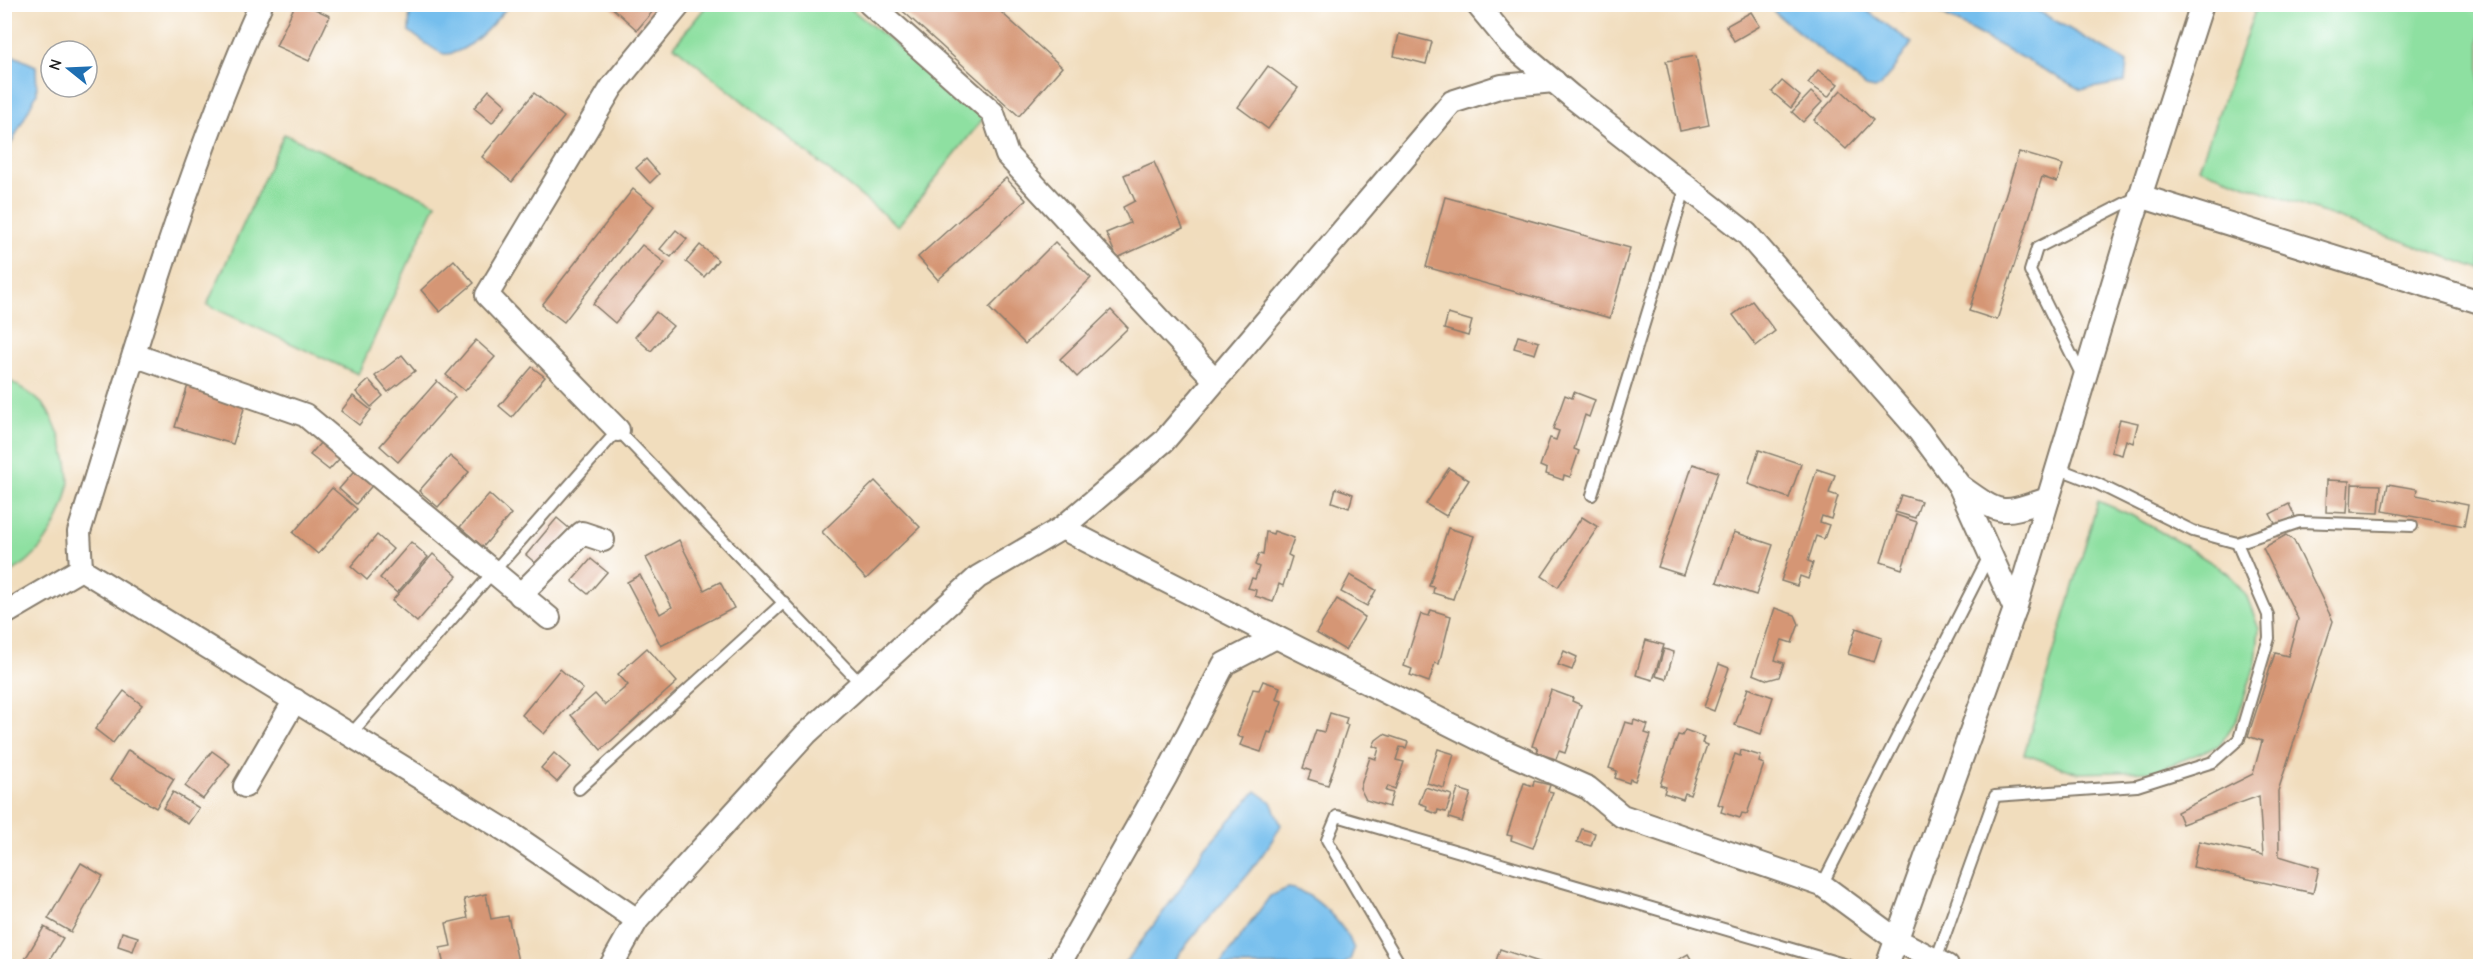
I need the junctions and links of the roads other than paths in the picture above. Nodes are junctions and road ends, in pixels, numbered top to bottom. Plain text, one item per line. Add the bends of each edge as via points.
1 (261, 4) edge
2 (680, 4) edge
3 (870, 4) edge
4 (1477, 4) edge
5 (2202, 4) edge
6 (1554, 81) junction
7 (1686, 186) junction
8 (2140, 196) junction
9 (2481, 302) edge
10 (134, 355) junction
11 (1215, 380) junction
12 (2084, 380) junction
13 (618, 430) junction
14 (2057, 468) junction
15 (1959, 485) junction
16 (1592, 495) dead end
17 (2048, 499) junction
18 (2412, 526) dead end
19 (1062, 528) junction
20 (603, 540) dead end
21 (2237, 543) junction
22 (1990, 553) junction
23 (81, 569) junction
24 (520, 595) junction
25 (784, 602) junction
26 (2015, 609) junction
27 (4, 614) edge
28 (549, 618) dead end
29 (1276, 637) junction
30 (861, 684) junction
31 (294, 700) junction
32 (350, 735) junction
33 (245, 786) dead end
34 (579, 789) dead end
35 (1822, 885) junction
36 (637, 920) junction
37 (1896, 940) junction
38 (1941, 963) edge
39 (611, 966) edge
40 (1058, 966) edge
41 (1401, 966) edge
42 (1850, 966) edge
43 (1887, 966) edge

1 - 10 street via 224,87
2 - 13 street via 612,87 487,295
3 - 11 street via 993,113 1007,155
4 - 6 street via 1510,44
5 - 8 street
6 - 7 street
6 - 11 street via 1502,86 1452,102
7 - 15 street via 1747,234 1919,431
7 - 16 lane
8 - 9 street
8 - 12 street
8 - 12 lane via 2037,248 2030,271
10 - 23 street via 79,532
10 - 24 street via 305,416
11 - 19 street via 1164,441
12 - 14 street
13 - 25 lane
13 - 32 lane
14 - 17 street
14 - 21 lane via 2098,483 2193,531
15 - 17 street via 1993,510 2013,510
15 - 22 street
17 - 26 street
18 - 21 lane via 2301,522
19 - 29 street
19 - 30 street via 978,577
20 - 24 street via 582,533
21 - 38 lane via 2268,615 2269,638 2238,739 2213,762 2137,786 1995,796
22 - 26 street
22 - 35 lane
23 - 27 street
23 - 31 street
24 - 28 street
25 - 30 lane
25 - 34 lane
26 - 37 street
29 - 35 street via 1493,746 1588,788 1622,816
29 - 40 street via 1224,664 1146,814
30 - 36 street via 806,734
31 - 32 street
31 - 33 street
32 - 36 street via 513,835
35 - 37 street
36 - 39 street
37 - 38 street
37 - 43 street
41 - 42 lane via 1327,840 1337,816

